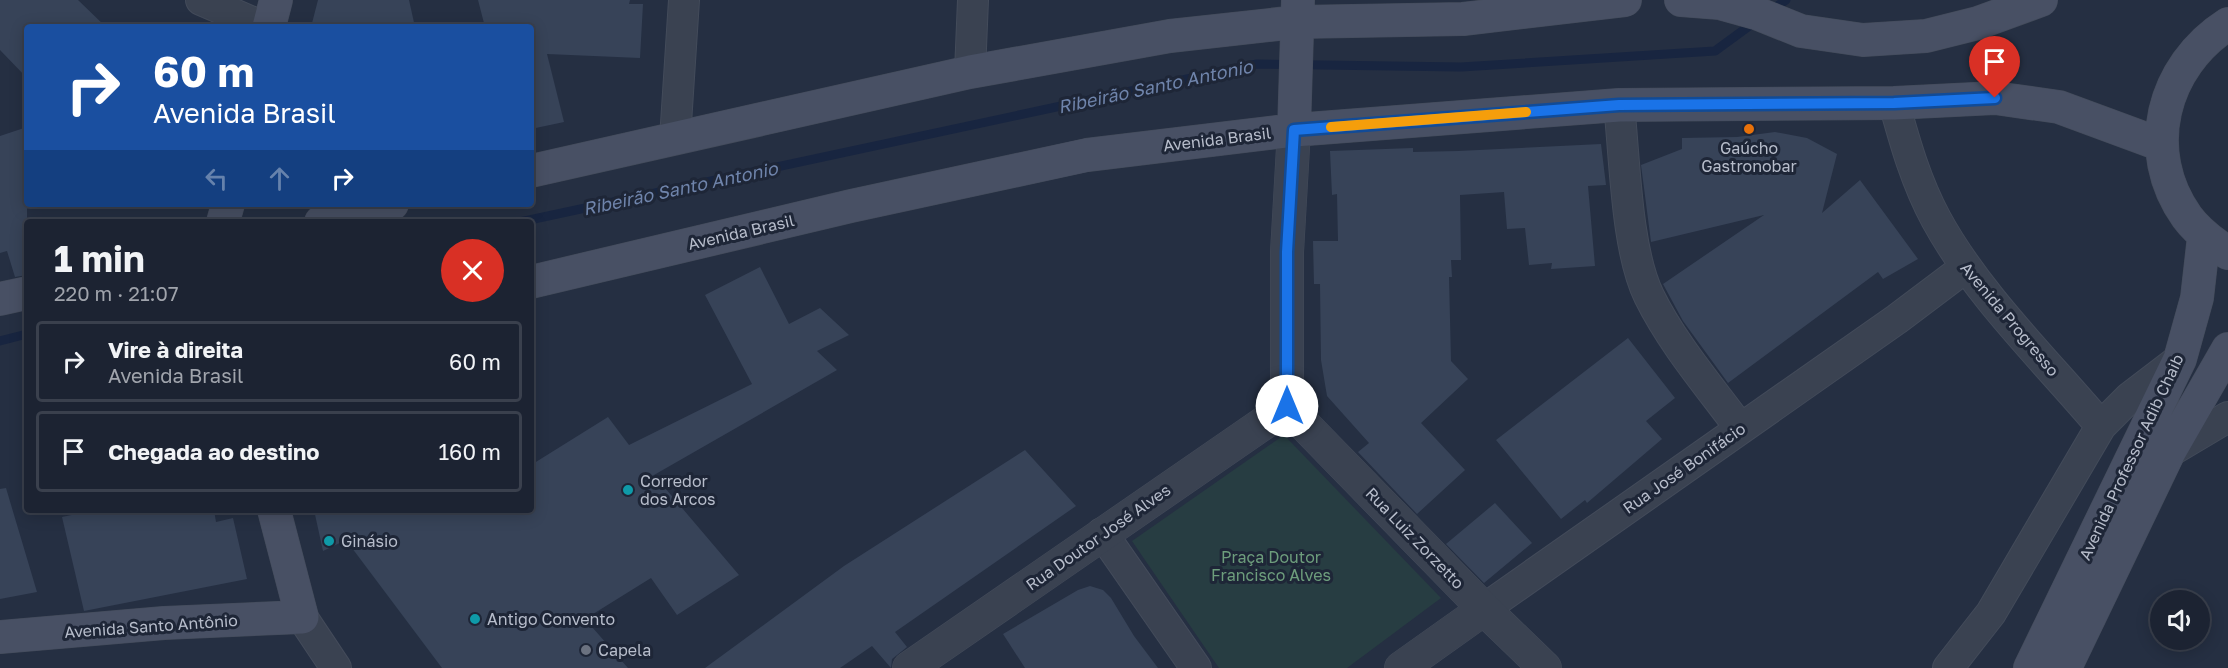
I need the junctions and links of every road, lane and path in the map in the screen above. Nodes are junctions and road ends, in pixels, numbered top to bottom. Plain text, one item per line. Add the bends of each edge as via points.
1 (201, 0) edge
2 (276, 0) edge
3 (684, 0) edge
4 (973, 0) edge
5 (1625, 0) edge
6 (1681, 0) edge
7 (2041, 0) edge
8 (1297, 20) edge
9 (257, 24) edge
10 (270, 24) edge
11 (2228, 24) edge
12 (970, 72) junction
13 (1894, 103) junction
14 (1619, 105) junction
15 (1294, 117) junction
16 (675, 139) junction
17 (2162, 145) junction
18 (534, 170) edge
19 (380, 207) edge
20 (333, 219) edge
21 (2216, 245) edge
22 (1966, 267) junction
23 (534, 281) edge
24 (24, 294) edge
25 (0, 299) edge
26 (2228, 349) edge
27 (2180, 359) junction
28 (1287, 406) junction
29 (2228, 417) edge
30 (2100, 426) junction
31 (1740, 429) junction
32 (2169, 452) junction
33 (275, 513) edge
34 (1102, 533) junction
35 (1485, 609) junction
36 (302, 617) junction
37 (0, 637) edge
38 (336, 668) edge
39 (909, 668) edge
40 (1196, 668) edge
41 (1401, 668) edge
42 (1545, 668) edge
43 (1948, 668) edge
44 (2030, 668) edge
45 (2065, 668) edge

1 - 9 street
2 - 10 main road
3 - 16 street
4 - 12 street
5 - 8 main road via 1463,19
6 - 7 main road via 1720,3 1801,31 1863,40 1926,36 1978,23
8 - 12 main road via 1170,36
8 - 15 main road
11 - 17 main road via 2207,37 2181,68 2166,105
12 - 16 main road
13 - 14 main road, Avenida Brasil
13 - 17 main road, Avenida Brasil via 1995,98 2058,107
13 - 22 street, Avenida Progresso via 1916,176 1936,219
14 - 15 main road, Avenida Brasil
14 - 31 street via 1635,255 1648,295
15 - 23 main road, Avenida Brasil via 1087,155 851,206
15 - 28 street via 1287,252
16 - 18 main road
17 - 21 main road via 2174,195 2187,217
19 - 20 main road
21 - 27 main road, Avenida Professor Adib Chaib
22 - 30 street, Avenida Progresso
22 - 31 street, Rua José Bonifácio
24 - 25 main road
26 - 32 main road, Avenida Professor Adib Chaib
27 - 30 street
27 - 44 main road, Avenida Professor Adib Chaib
28 - 34 street, Rua Doutor José Alves
28 - 35 street, Rua Luiz Zorzetto
29 - 32 street
30 - 43 street via 1991,613
31 - 35 street, Rua José Bonifácio
32 - 45 main road, Avenida Professor Adib Chaib
33 - 36 main road
34 - 39 street, Rua Doutor José Alves
34 - 40 street
35 - 41 street, Rua José Bonifácio
35 - 42 street, Rua Luiz Zorzetto
36 - 37 main road, Avenida Santo Antônio via 164,623
36 - 38 street

